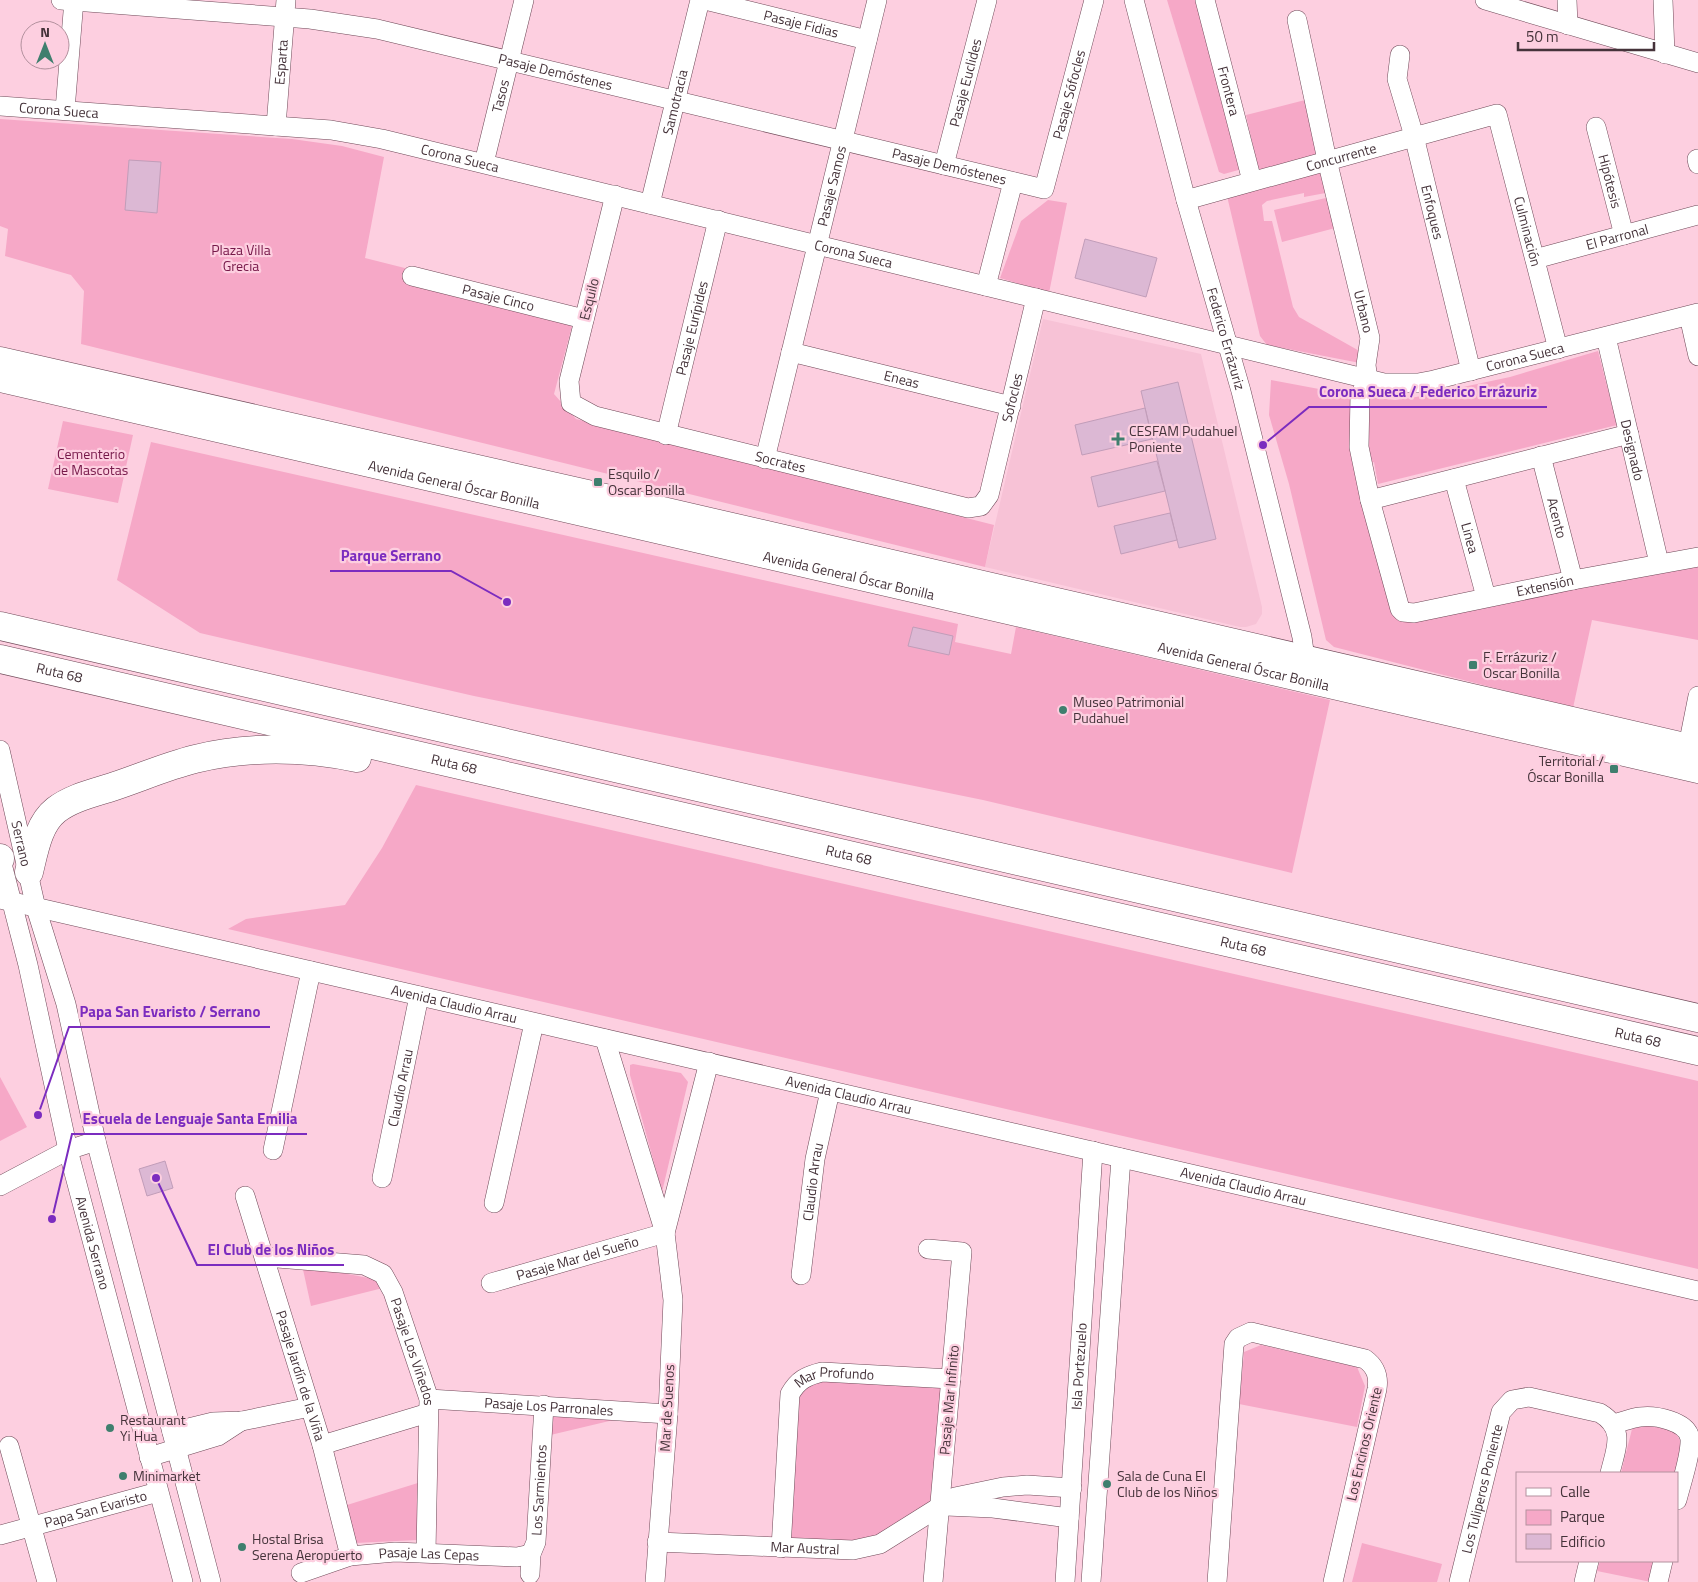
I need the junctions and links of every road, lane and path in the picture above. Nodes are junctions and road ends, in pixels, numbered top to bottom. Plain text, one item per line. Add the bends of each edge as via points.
1 (70, 0) edge
2 (524, 0) edge
3 (700, 0) edge
4 (705, 0) edge
5 (877, 0) edge
6 (986, 0) edge
7 (1094, 0) edge
8 (1134, 0) edge
9 (1205, 0) edge
10 (1485, 0) edge
11 (1567, 0) edge
12 (1663, 0) edge
13 (286, 9) edge
14 (1297, 20) dead end
15 (1568, 25) junction
16 (868, 40) junction
17 (1665, 54) junction
18 (1400, 56) dead end
19 (509, 61) junction
20 (1698, 64) edge
21 (676, 100) junction
22 (0, 106) edge
23 (65, 110) junction
24 (1498, 114) joint
25 (276, 126) junction
26 (1596, 127) dead end
27 (1414, 136) junction
28 (843, 141) junction
29 (1328, 160) junction
30 (484, 163) junction
31 (944, 165) junction
32 (1252, 181) junction
33 (1013, 182) junction
34 (1044, 189) joint
35 (615, 195) junction
36 (1186, 200) junction
37 (650, 204) junction
38 (1698, 214) edge
39 (718, 220) junction
40 (1624, 235) junction
41 (817, 244) junction
42 (1535, 259) junction
43 (412, 276) dead end
44 (986, 286) junction
45 (1036, 298) junction
46 (1693, 315) edge
47 (584, 319) junction
48 (1606, 337) junction
49 (1227, 344) junction
50 (1558, 349) junction
51 (791, 352) junction
52 (1698, 356) edge
53 (0, 359) edge
54 (1471, 371) junction
55 (0, 380) edge
56 (1368, 380) junction
57 (571, 403) joint
58 (1011, 406) junction
59 (1629, 434) junction
60 (666, 435) junction
61 (1541, 456) junction
62 (765, 459) junction
63 (1454, 479) junction
64 (989, 495) joint
65 (1370, 500) junction
66 (1698, 557) edge
67 (1659, 563) junction
68 (1572, 580) junction
69 (1486, 597) junction
70 (1397, 603) joint
71 (0, 626) edge
72 (0, 659) edge
73 (1303, 669) junction
74 (1698, 696) edge
75 (1693, 747) edge
76 (0, 750) edge
77 (1698, 770) edge
78 (566, 791) junction
79 (0, 858) edge
80 (29, 872) junction
81 (6, 900) edge
82 (36, 908) junction
83 (311, 971) junction
84 (419, 996) junction
85 (1698, 1018) edge
86 (534, 1023) junction
87 (605, 1039) junction
88 (1698, 1052) edge
89 (709, 1062) junction
90 (830, 1091) junction
91 (96, 1141) junction
92 (68, 1150) junction
93 (273, 1150) dead end
94 (1093, 1151) junction
95 (1121, 1158) junction
96 (382, 1178) dead end
97 (0, 1186) edge
98 (245, 1196) dead end
99 (494, 1203) dead end
100 (665, 1233) junction
101 (928, 1249) dead end
102 (265, 1257) junction
103 (801, 1275) dead end
104 (491, 1283) dead end
105 (1698, 1292) edge
106 (951, 1379) junction
107 (544, 1405) junction
108 (310, 1406) junction
109 (428, 1406) junction
110 (668, 1414) junction
111 (1614, 1424) junction
112 (175, 1441) junction
113 (322, 1445) junction
114 (9, 1446) dead end
115 (149, 1457) junction
116 (1610, 1472) edge
117 (1072, 1488) junction
118 (158, 1492) junction
119 (1678, 1496) edge
120 (940, 1506) junction
121 (1070, 1518) junction
122 (31, 1526) junction
123 (0, 1535) edge
124 (657, 1542) junction
125 (781, 1548) junction
126 (426, 1552) junction
127 (531, 1554) junction
128 (350, 1556) junction
129 (1589, 1562) edge
130 (1663, 1562) edge
131 (301, 1573) dead end
132 (530, 1574) dead end
133 (47, 1582) edge
134 (182, 1582) edge
135 (211, 1582) edge
136 (655, 1582) edge
137 (933, 1582) edge
138 (1065, 1582) edge
139 (1091, 1582) edge
140 (1217, 1582) edge
141 (1333, 1582) edge
142 (1459, 1582) edge
143 (1584, 1582) edge
144 (1658, 1582) edge

1 - 13 street, Pasaje Demóstenes
1 - 23 street
2 - 19 street, Tasos
3 - 21 street, Samotracia
4 - 16 street, Pasaje Fidias
5 - 16 street, Pasaje Samos
6 - 31 street, Pasaje Euclides
7 - 34 street, Pasaje Sófocles
8 - 36 street, Federico Errázuriz
9 - 32 street, Frontera
10 - 15 street
11 - 15 street
12 - 17 street
13 - 19 street, Pasaje Demóstenes
13 - 25 street, Esparta
14 - 29 street, Urbano
15 - 17 street
16 - 28 street, Pasaje Samos
17 - 20 street
18 - 27 street, Enfoques via 1397,79
19 - 21 street, Pasaje Demóstenes
19 - 30 street, Tasos
21 - 28 street, Pasaje Demóstenes
21 - 37 street, Samotracia
22 - 23 street, Corona Sueca
23 - 25 street, Corona Sueca
24 - 27 street, Concurrente
24 - 42 street, Culminación
25 - 30 street, Corona Sueca via 353,133
26 - 40 street, Hipótesis
27 - 29 street, Concurrente
27 - 54 street, Enfoques
28 - 31 street, Pasaje Demóstenes
28 - 41 street, Pasaje Samos
29 - 32 street, Concurrente
29 - 56 street, Urbano via 1370,338 1366,365
30 - 35 street, Corona Sueca
31 - 33 street, Pasaje Demóstenes
32 - 36 street, Concurrente
33 - 34 street, Pasaje Demóstenes
33 - 44 street
35 - 37 street, Corona Sueca
35 - 47 street, Esquilo
36 - 49 street, Federico Errázuriz
37 - 39 street, Corona Sueca
38 - 40 street, El Parronal
39 - 41 street, Corona Sueca
39 - 60 street, Pasaje Eurípides
40 - 42 street, El Parronal
41 - 44 street, Corona Sueca
41 - 51 street, Pasaje Samos
42 - 50 street, Culminación
43 - 47 street, Pasaje Cinco
44 - 45 street, Corona Sueca
45 - 49 street, Corona Sueca
45 - 58 street, Sofocles
46 - 48 street, Corona Sueca
46 - 52 street
47 - 57 street, Esquilo via 569,381
48 - 50 street, Corona Sueca
48 - 59 street, Designado
49 - 56 street, Corona Sueca
49 - 73 street, Federico Errázuriz via 1302,637
50 - 54 street, Corona Sueca
51 - 58 street, Eneas
51 - 62 street, Pasaje Samos
53 - 73 main road, Avenida General Óscar Bonilla via 644,505
54 - 56 street, Corona Sueca via 1418,383
55 - 73 main road, Avenida General Óscar Bonilla
56 - 65 street, Urbano via 1360,395 1359,447
57 - 60 street, Socrates via 594,416
58 - 64 street, Sofocles
59 - 61 street
59 - 67 street, Designado
60 - 62 street, Socrates
61 - 63 street
61 - 68 street, Acento
62 - 64 street, Socrates via 968,508 981,506
63 - 65 street
63 - 69 street, Linea
65 - 70 street, Urbano
66 - 67 street, Extensión
67 - 68 street, Extensión
68 - 69 street, Extensión
69 - 70 street, Extensión via 1414,613 1404,612
71 - 85 highway
72 - 78 highway, Ruta 68
73 - 75 main road, Avenida General Óscar Bonilla
73 - 77 main road, Avenida General Óscar Bonilla
74 - 75 street
76 - 80 street, Serrano
78 - 80 highway via 426,773 341,755 297,750 250,750 223,754 165,768 91,793 55,811 40,833
78 - 88 highway, Ruta 68
79 - 81 street, Serrano
80 - 82 street, Serrano
81 - 82 street, Avenida Claudio Arrau
81 - 92 street, Avenida Serrano via 28,965
82 - 83 street, Avenida Claudio Arrau
82 - 91 street, Avenida Serrano via 66,1004
83 - 84 street, Avenida Claudio Arrau
83 - 93 street
84 - 86 street, Avenida Claudio Arrau
84 - 96 street, Claudio Arrau
86 - 87 street, Avenida Claudio Arrau
86 - 99 street
87 - 89 street, Avenida Claudio Arrau
87 - 100 street, Mar de Suenos
89 - 90 street, Avenida Claudio Arrau
89 - 100 street, Mar de Suenos
90 - 94 street, Avenida Claudio Arrau
90 - 103 street, Claudio Arrau via 815,1159
91 - 92 street
91 - 112 street, Avenida Serrano
92 - 97 street
92 - 115 street, Avenida Serrano
94 - 95 street, Avenida Claudio Arrau
94 - 117 street, Isla Portezuelo
95 - 105 street, Avenida Claudio Arrau
95 - 139 street, Isla Portezuelo
98 - 102 street, Pasaje Jardín de la Viña
100 - 104 street, Pasaje Mar del Sueño
100 - 110 street, Mar de Suenos via 673,1300
101 - 106 street, Pasaje Mar Infinito via 962,1252
102 - 108 street, Pasaje Jardín de la Viña
102 - 109 street, Pasaje Los Viñedos via 364,1265 383,1274 392,1292
106 - 120 street, Pasaje Mar Infinito
106 - 125 street, Mar Profundo via 822,1372 808,1375 797,1383 790,1394
107 - 109 street, Pasaje Los Parronales
107 - 110 street, Pasaje Los Parronales
107 - 127 street, Los Sarmientos via 536,1542
108 - 112 street via 242,1421 218,1436
108 - 113 street, Pasaje Jardín de la Viña
109 - 113 street, Pasaje Los Parronales
109 - 126 street, Pasaje Los Viñedos
110 - 124 street, Mar de Suenos
111 - 116 street via 1617,1442
111 - 119 street via 1648,1417 1679,1424 1688,1432 1689,1446
111 - 142 street, Los Tuliperos Poniente via 1600,1412 1529,1396 1512,1400 1501,1412
112 - 115 street
112 - 135 street, Avenida Serrano
113 - 128 street, Pasaje Jardín de la Viña
114 - 122 street, Papa San Evaristo
115 - 118 street, Avenida Serrano
117 - 120 street, Mar Austral via 1003,1487 955,1497
117 - 121 street, Isla Portezuelo
118 - 122 street, Papa San Evaristo
118 - 134 street, Avenida Serrano
120 - 121 street via 993,1508
120 - 125 street, Mar Austral via 880,1544 853,1550
120 - 137 street, Pasaje Mar Infinito
121 - 138 street, Isla Portezuelo
122 - 123 street, Papa San Evaristo
122 - 133 street, Papa San Evaristo
124 - 125 street, Mar Austral
124 - 136 street, Mar de Suenos
126 - 127 street, Pasaje Las Cepas via 517,1557
126 - 128 street, Pasaje Las Cepas
127 - 132 street, Los Sarmientos
128 - 131 street, Pasaje Las Cepas
129 - 143 street
130 - 144 street
140 - 141 street, Los Encinos Oriente via 1234,1344 1244,1334 1259,1332 1365,1359 1377,1375 1377,1389

